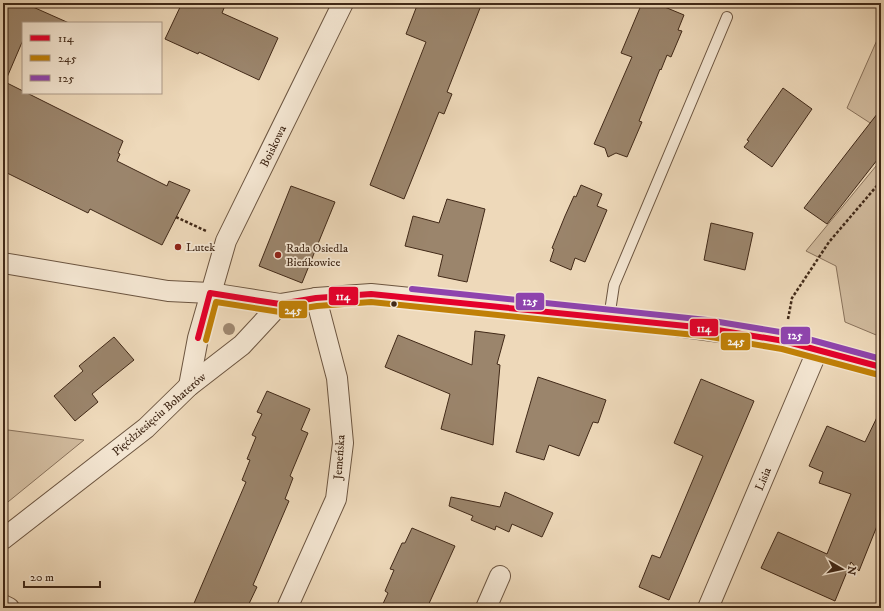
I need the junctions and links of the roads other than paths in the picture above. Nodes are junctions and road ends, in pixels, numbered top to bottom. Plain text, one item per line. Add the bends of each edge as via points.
1 (342, 4) edge
2 (727, 17) dead end
3 (3, 263) edge
4 (210, 293) junction
5 (316, 298) junction
6 (280, 304) junction
7 (610, 318) junction
8 (818, 349) junction
9 (881, 367) edge
10 (189, 386) junction
11 (3, 539) edge
12 (500, 576) dead end
13 (3, 605) edge
14 (9, 608) edge
15 (287, 608) edge
16 (486, 608) edge
17 (708, 608) edge

1 - 4 street, Boiskowa via 226,241
2 - 7 lane via 614,285
3 - 4 street via 168,291
4 - 6 street
4 - 10 street, Boiskowa
5 - 6 street
5 - 7 street via 371,294
5 - 15 street, Jemeńska via 336,378 343,443 336,499
6 - 10 street, Pięćdziesięciu Bohaterów via 242,345
7 - 8 street via 706,328
8 - 9 street
8 - 17 street, Lisia
10 - 11 street, Pięćdziesięciu Bohaterów via 146,428
12 - 16 street
13 - 14 street

